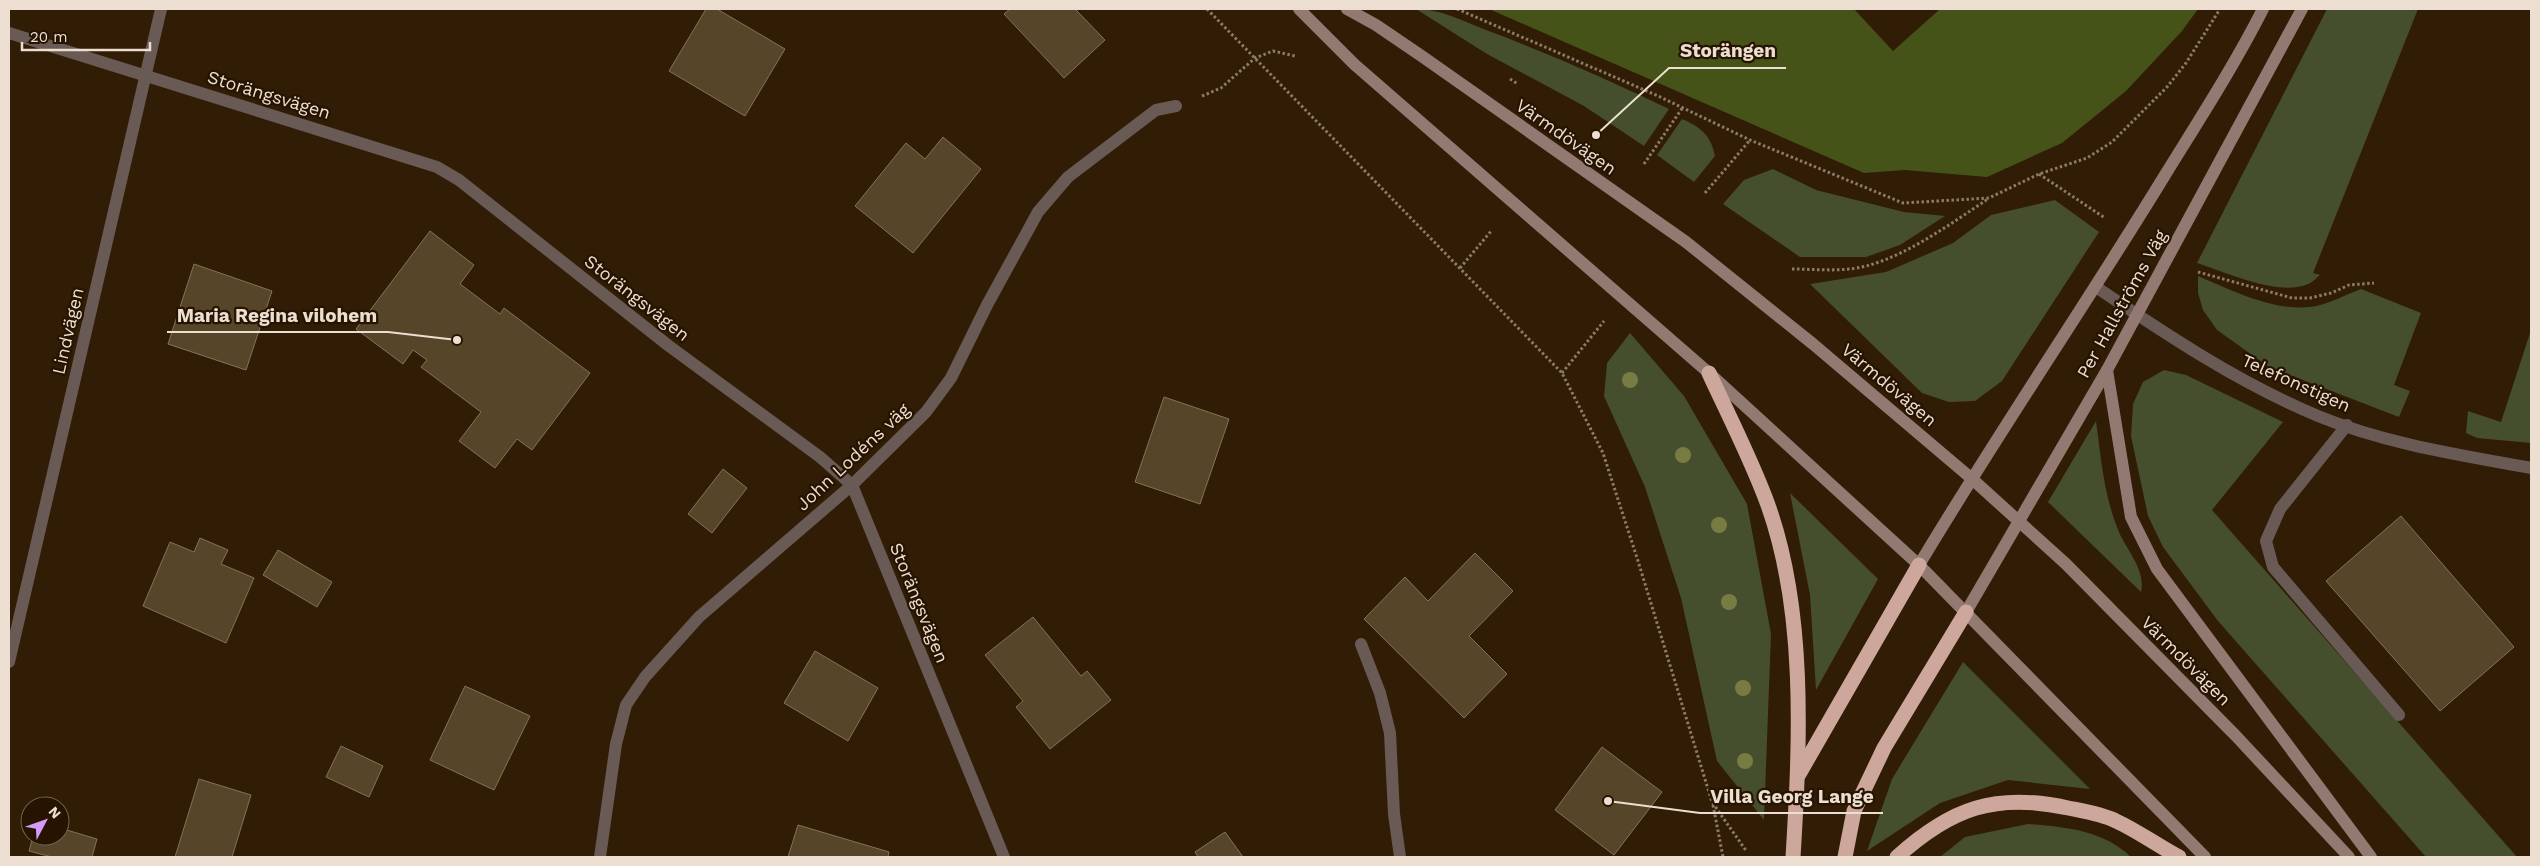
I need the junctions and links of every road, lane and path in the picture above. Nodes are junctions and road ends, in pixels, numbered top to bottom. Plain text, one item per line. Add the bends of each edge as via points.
1 (161, 9) edge
2 (1207, 9) edge
3 (1299, 9) edge
4 (1347, 9) edge
5 (1457, 9) edge
6 (2220, 9) edge
7 (2263, 9) edge
8 (2302, 9) edge
9 (9, 33) edge
10 (1295, 56) dead end
11 (1255, 58) junction
12 (145, 76) junction
13 (1176, 106) joint
14 (1683, 107) junction
15 (1750, 140) junction
16 (1644, 164) dead end
17 (2039, 174) junction
18 (1705, 193) dead end
19 (1989, 198) junction
20 (2108, 219) dead end
21 (1492, 230) dead end
22 (1460, 268) junction
23 (1792, 269) dead end
24 (2198, 272) dead end
25 (2374, 283) dead end
26 (2096, 287) junction
27 (2136, 314) junction
28 (1606, 318) dead end
29 (2107, 370) junction
30 (1562, 373) junction
31 (1709, 373) junction
32 (2347, 425) junction
33 (2531, 468) edge
34 (1971, 478) junction
35 (852, 485) junction
36 (2019, 521) junction
37 (1919, 565) junction
38 (1966, 612) junction
39 (1361, 644) dead end
40 (9, 662) edge
41 (2399, 715) dead end
42 (1798, 775) junction
43 (1712, 802) junction
44 (1747, 852) dead end
45 (600, 857) edge
46 (1004, 857) edge
47 (1400, 857) edge
48 (1723, 857) edge
49 (1793, 857) edge
50 (1845, 857) edge
51 (1897, 857) edge
52 (2179, 857) edge
53 (2206, 857) edge
54 (2348, 857) edge
55 (2371, 857) edge

1 - 12 street, Lindvägen
2 - 11 path
3 - 31 main road via 1354,64
4 - 34 main road, Värmdövägen via 1376,25 1686,242
5 - 14 path
6 - 17 path via 2167,88 2112,142 2087,158
7 - 26 main road, Per Hallströms Väg via 2243,49
8 - 27 main road, Per Hallströms Väg
9 - 12 street, Storängsvägen
10 - 11 path via 1273,51
11 - 13 path via 1221,88
11 - 22 path
12 - 35 street, Storängsvägen via 416,159 459,180 669,346 820,457
12 - 40 street, Lindvägen
13 - 35 street, John Lodéns väg via 1156,110 1076,172 1038,212 950,378 926,412
14 - 15 path
14 - 16 path
15 - 18 path
15 - 19 path via 1903,203
17 - 19 path
17 - 20 path
19 - 23 path via 1891,257 1850,269
21 - 22 path
22 - 30 path
24 - 25 path via 2292,298 2331,294 2349,284
26 - 27 street, Telefonstigen
26 - 34 main road, Per Hallströms Väg
27 - 29 main road, Per Hallströms Väg
27 - 32 street, Telefonstigen via 2222,369 2319,416
28 - 30 path
29 - 36 main road, Per Hallströms Väg
29 - 55 main road, Värmdövägen via 2131,517 2157,569
30 - 43 path via 1603,454
31 - 37 main road
31 - 42 highway via 1766,498 1785,563 1795,633
32 - 33 street, Telefonstigen via 2432,450
32 - 41 street via 2280,509 2266,541 2273,567
34 - 36 main road, Värmdövägen
34 - 37 main road, Per Hallströms Väg
35 - 45 street, John Lodéns väg via 699,617 645,677 626,706 616,744
35 - 46 street, Storängsvägen
36 - 38 main road, Per Hallströms Väg
36 - 54 main road, Värmdövägen via 2236,736
37 - 38 main road
37 - 42 highway
38 - 50 highway via 1884,748 1854,811
38 - 53 main road
39 - 47 street via 1380,693 1390,733 1394,814
42 - 49 highway
43 - 44 path
43 - 48 path
51 - 52 highway via 1924,833 1963,812 1999,802 2037,801 2115,820

